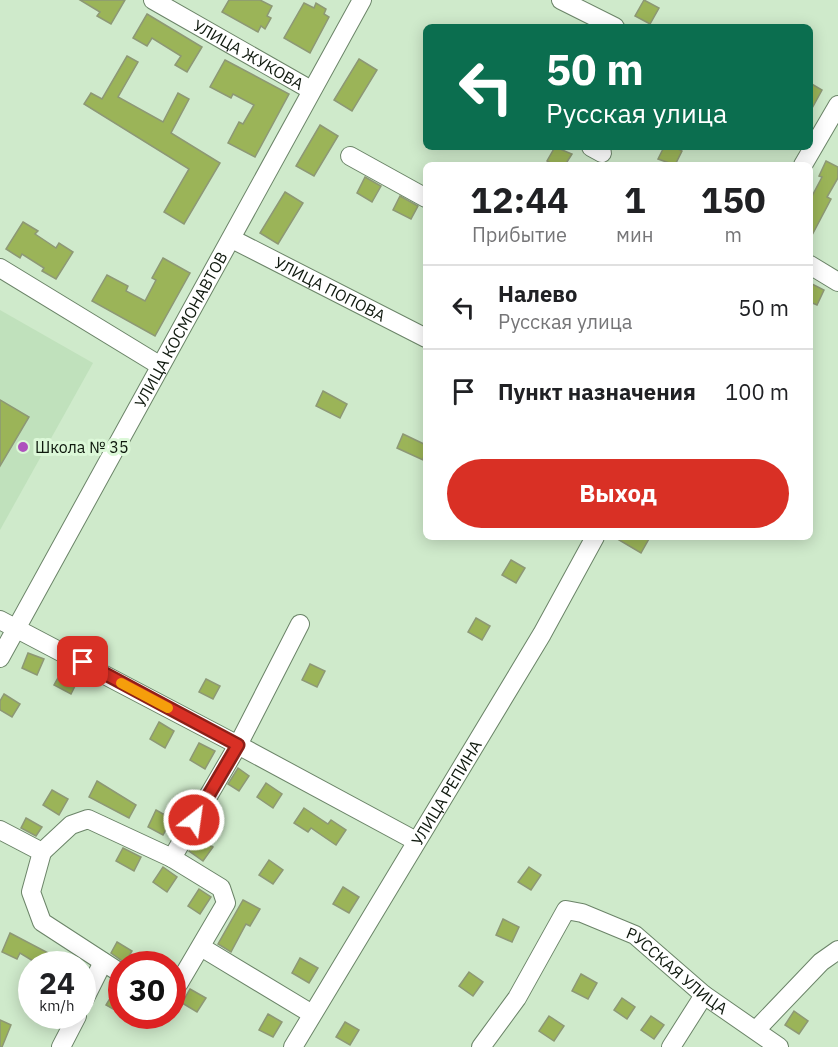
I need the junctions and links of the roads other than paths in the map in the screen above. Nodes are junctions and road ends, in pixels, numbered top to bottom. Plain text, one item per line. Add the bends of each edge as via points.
1 (153, 0) edge
2 (362, 0) edge
3 (561, 0) edge
4 (609, 24) edge
5 (311, 90) junction
6 (838, 105) edge
7 (817, 127) edge
8 (350, 156) dead end
9 (423, 196) edge
10 (232, 239) junction
11 (813, 267) edge
12 (0, 268) edge
13 (838, 282) edge
14 (423, 336) edge
15 (159, 365) junction
16 (593, 540) edge
17 (300, 624) dead end
18 (8, 625) edge
19 (0, 658) edge
20 (238, 745) junction
21 (0, 830) edge
22 (416, 841) junction
23 (42, 852) junction
24 (172, 858) junction
25 (201, 947) junction
26 (838, 950) edge
27 (103, 962) junction
28 (108, 965) edge
29 (186, 972) edge
30 (96, 976) edge
31 (704, 995) junction
32 (312, 1014) junction
33 (70, 1029) edge
34 (756, 1030) junction
35 (61, 1047) edge
36 (293, 1047) edge
37 (481, 1047) edge
38 (671, 1047) edge
39 (779, 1047) edge

1 - 5 street, УЛИЦА ЖУКОВА
2 - 5 street, УЛИЦА КОСМОНАВТОВ
3 - 4 street
5 - 10 street, УЛИЦА КОСМОНАВТОВ
6 - 7 street
8 - 9 street
10 - 14 street, УЛИЦА ПОПОВА
10 - 15 street, УЛИЦА КОСМОНАВТОВ
11 - 13 street
12 - 15 street
15 - 18 street, УЛИЦА КОСМОНАВТОВ
16 - 22 street, УЛИЦА РЕПИНА via 542,634
17 - 20 street
18 - 19 street, УЛИЦА КОСМОНАВТОВ
18 - 20 street
20 - 22 street
20 - 24 street
21 - 23 street
22 - 32 street, УЛИЦА РЕПИНА
23 - 24 street via 71,825 88,819
23 - 27 street via 31,892 42,922
24 - 25 street via 221,888 224,896 226,903
25 - 29 street
25 - 32 street
26 - 34 street
27 - 28 street
27 - 30 street
31 - 34 street, РУССКАЯ УЛИЦА
31 - 37 street, РУССКАЯ УЛИЦА via 635,935 566,910 517,998
31 - 38 street
32 - 36 street, УЛИЦА РЕПИНА
33 - 35 street
34 - 39 street, РУССКАЯ УЛИЦА

